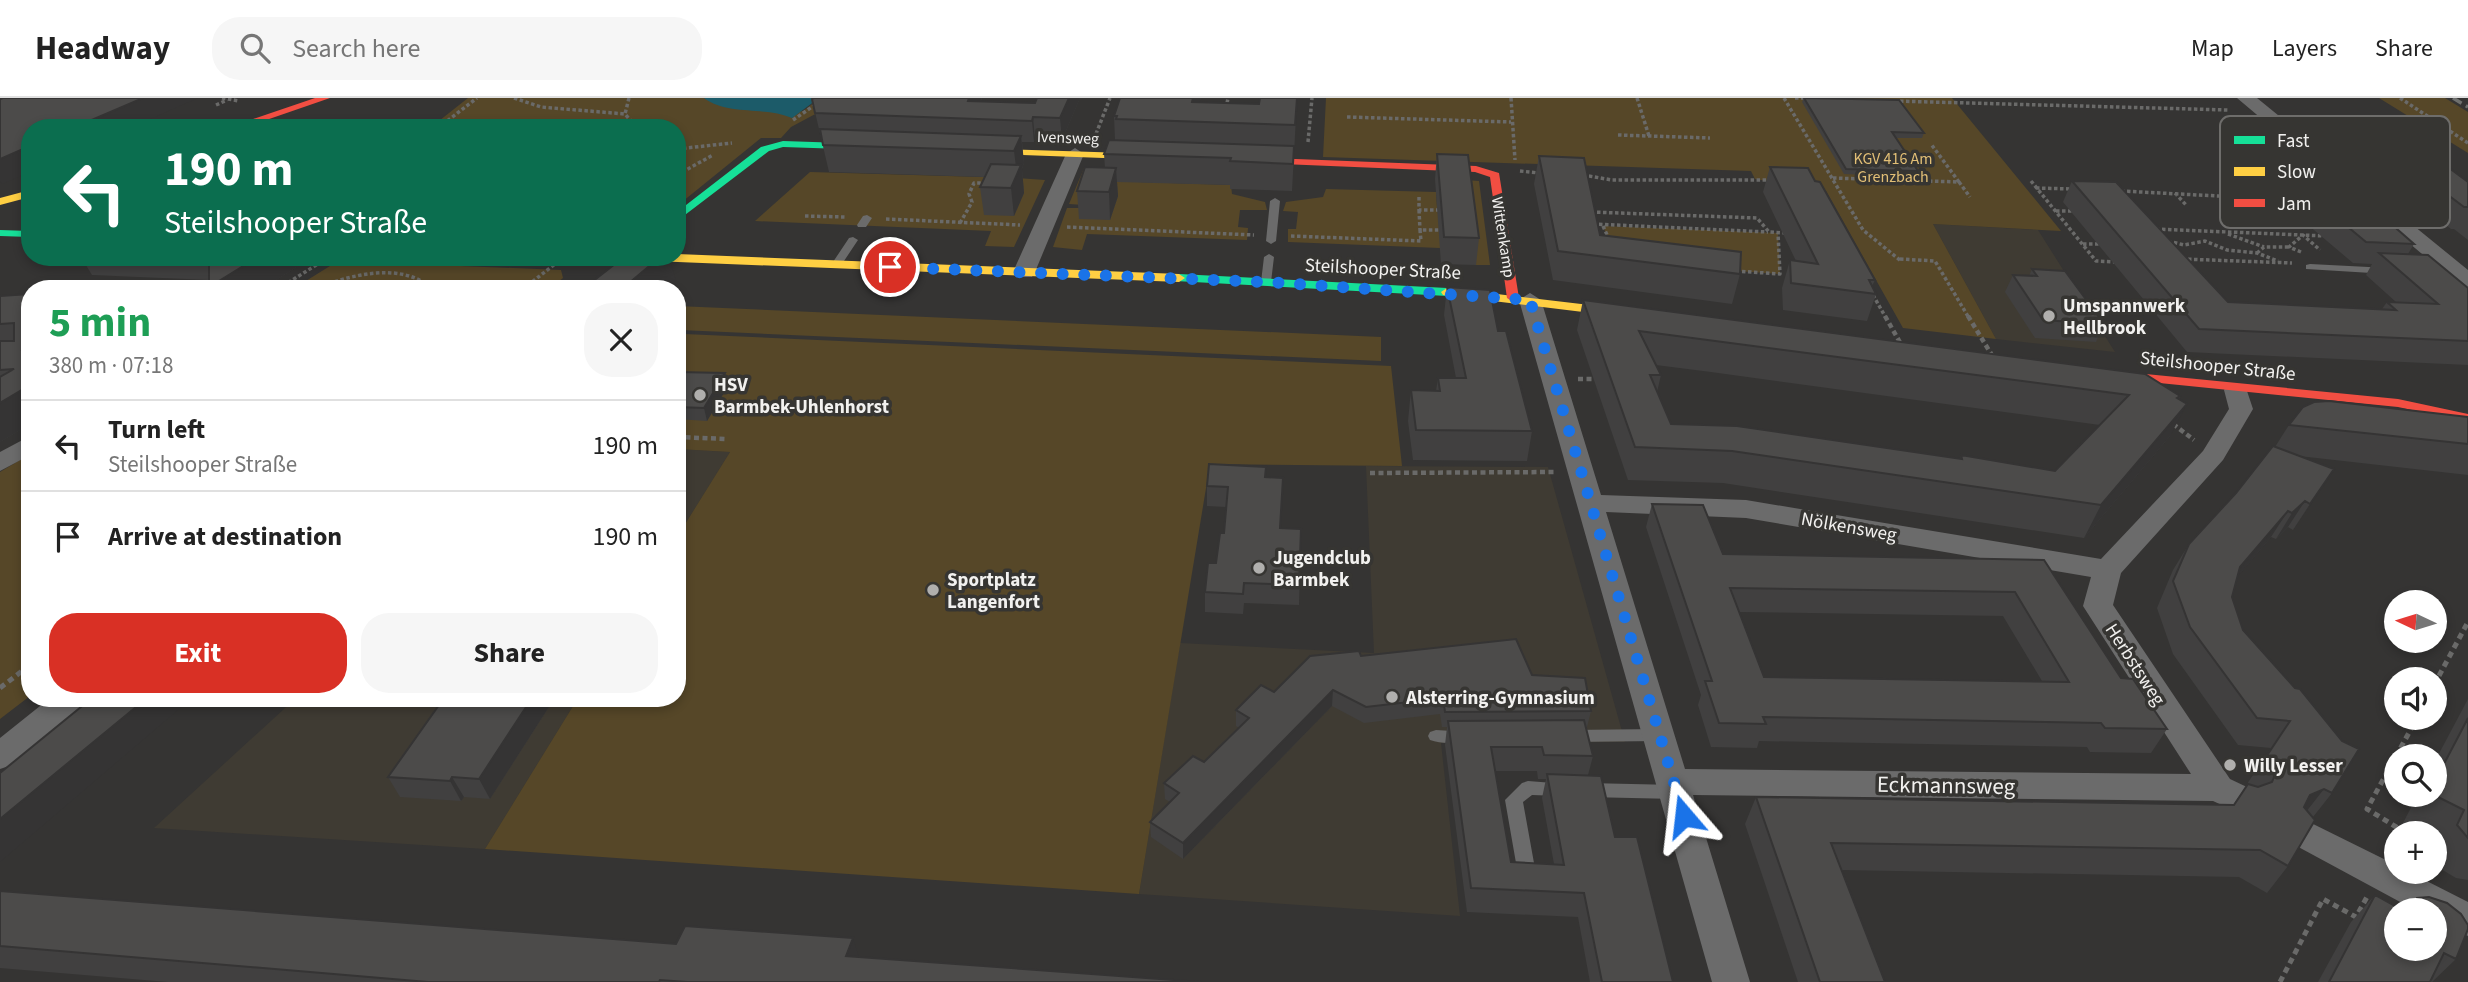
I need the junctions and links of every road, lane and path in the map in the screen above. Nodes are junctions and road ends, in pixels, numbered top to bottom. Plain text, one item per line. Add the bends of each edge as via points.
1 (325, 98) edge
2 (477, 98) edge
3 (514, 98) edge
4 (629, 98) edge
5 (1110, 98) edge
6 (1228, 98) edge
7 (1312, 98) edge
8 (1511, 98) edge
9 (1637, 98) edge
10 (1784, 98) edge
11 (1795, 98) edge
12 (1809, 98) edge
13 (2246, 98) edge
14 (2400, 98) edge
15 (228, 100) dead end
16 (1893, 101) edge
17 (216, 105) dead end
18 (1215, 109) edge
19 (1226, 110) junction
20 (1236, 110) edge
21 (2262, 111) junction
22 (625, 114) junction
23 (2268, 116) edge
24 (2427, 116) edge
25 (1346, 117) dead end
26 (260, 119) edge
27 (450, 119) edge
28 (629, 119) edge
29 (1511, 122) junction
30 (2450, 131) edge
31 (1618, 135) dead end
32 (1649, 136) junction
33 (1710, 138) dead end
34 (737, 142) dead end
35 (2468, 143) edge
36 (1931, 144) dead end
37 (686, 148) edge
38 (884, 148) edge
39 (959, 150) edge
40 (1082, 155) junction
41 (1169, 158) edge
42 (1224, 160) edge
43 (1306, 163) junction
44 (1545, 173) edge
45 (1572, 175) edge
46 (1832, 178) junction
47 (1774, 180) edge
48 (2031, 181) dead end
49 (1959, 182) junction
50 (998, 184) edge
51 (2025, 186) dead end
52 (2036, 187) junction
53 (2087, 190) edge
54 (2112, 191) edge
55 (2124, 191) junction
56 (2175, 193) junction
57 (2220, 195) edge
58 (21, 196) edge
59 (1419, 197) dead end
60 (1970, 197) dead end
61 (2130, 198) edge
62 (1275, 201) dead end
63 (0, 202) edge
64 (2187, 206) dead end
65 (1419, 210) junction
66 (1446, 210) edge
67 (686, 211) edge
68 (2055, 211) junction
69 (2072, 211) edge
70 (805, 216) dead end
71 (960, 223) junction
72 (1044, 226) junction
73 (1603, 226) junction
74 (2404, 228) edge
75 (2155, 229) edge
76 (1420, 230) dead end
77 (2204, 231) junction
78 (1769, 232) junction
79 (2223, 232) junction
80 (0, 233) edge
81 (1778, 233) junction
82 (1790, 233) edge
83 (21, 234) edge
84 (2325, 236) edge
85 (853, 240) dead end
86 (2161, 240) edge
87 (1270, 241) dead end
88 (2204, 241) junction
89 (1611, 244) edge
90 (2082, 244) junction
91 (2099, 244) dead end
92 (2264, 247) junction
93 (2289, 247) dead end
94 (2227, 250) junction
95 (2257, 253) junction
96 (1269, 257) dead end
97 (686, 258) edge
98 (2214, 260) dead end
99 (2118, 262) edge
100 (2282, 262) dead end
101 (836, 265) junction
102 (315, 266) edge
103 (552, 266) edge
104 (2310, 267) dead end
105 (1731, 270) edge
106 (2401, 271) edge
107 (1024, 272) junction
108 (2434, 273) edge
109 (2464, 277) edge
110 (292, 280) edge
111 (339, 280) edge
112 (421, 280) edge
113 (535, 280) edge
114 (1266, 282) junction
115 (1871, 292) edge
116 (1522, 299) junction
117 (1649, 316) edge
118 (1904, 349) edge
119 (1996, 361) edge
120 (2084, 372) edge
121 (2236, 390) junction
122 (2468, 400) edge
123 (2398, 403) junction
124 (2468, 418) edge
125 (2172, 423) edge
126 (686, 437) edge
127 (727, 439) dead end
128 (21, 450) edge
129 (2214, 455) junction
130 (0, 463) edge
131 (1580, 471) junction
132 (1370, 473) dead end
133 (1590, 503) junction
134 (2107, 570) junction
135 (2468, 622) edge
136 (2444, 667) edge
137 (21, 672) edge
138 (0, 688) edge
139 (61, 707) edge
140 (2410, 730) edge
141 (1659, 735) junction
142 (1436, 736) dead end
143 (1474, 736) edge
144 (1552, 736) edge
145 (0, 756) edge
146 (1675, 787) junction
147 (2227, 793) joint
148 (2386, 821) edge
149 (2302, 833) edge
150 (1525, 863) edge
151 (2381, 874) junction
152 (2468, 920) edge
153 (1731, 982) edge
154 (2280, 982) edge

1 - 26 street
2 - 27 path
3 - 22 path via 541,107
4 - 22 path
5 - 40 path
6 - 19 path
7 - 43 path
8 - 29 path
9 - 32 path
10 - 46 path
11 - 12 path
13 - 21 street
14 - 24 path
15 - 17 path
16 - 21 path
18 - 19 path
19 - 20 path
21 - 23 street
22 - 28 path
25 - 29 path
29 - 44 path via 1518,171
30 - 35 path
31 - 32 path
32 - 33 path
34 - 37 path
36 - 49 path
38 - 67 street via 783,144 765,149
39 - 40 street, Ivensweg
40 - 41 street, Ivensweg
40 - 72 street
42 - 43 street
43 - 116 street, Wittenkamp via 1476,169 1495,175
45 - 47 path via 1612,180
46 - 49 path
46 - 119 path via 1863,230 1901,260 1936,261
48 - 52 path
49 - 60 path
50 - 71 path via 974,183 969,194 972,202
51 - 52 path
52 - 53 path
52 - 68 path
54 - 55 path
55 - 56 path
55 - 61 path
56 - 57 path
56 - 64 path
58 - 63 street
59 - 65 path
62 - 87 lane
65 - 66 path
65 - 76 path
68 - 69 path
68 - 90 path
70 - 71 path
71 - 72 path
72 - 107 street
73 - 78 path
73 - 78 path via 1593,224 1589,212 1757,218
73 - 89 path
74 - 109 street
75 - 77 path
77 - 79 path
77 - 88 path
78 - 81 path
79 - 84 path
79 - 92 path
80 - 83 street
81 - 82 path
81 - 105 path via 1780,274
85 - 101 lane
86 - 88 path via 2184,245
88 - 94 path
90 - 91 path
90 - 99 path via 2096,261
92 - 93 path
92 - 95 path
94 - 95 path
94 - 98 path
95 - 100 path
96 - 114 lane
97 - 101 street, Steilshooper Straße
101 - 107 street, Steilshooper Straße
102 - 110 path
103 - 113 path
104 - 106 lane
107 - 114 street, Steilshooper Straße
108 - 109 lane
111 - 112 path via 388,273
114 - 116 street, Steilshooper Straße
115 - 118 path
116 - 117 street, Steilshooper Straße
116 - 131 street, Wittenkamp
120 - 121 street, Steilshooper Straße
121 - 123 street, Steilshooper Straße
121 - 129 street, Herbstsweg via 2241,409
122 - 123 street, Steilshooper Straße
123 - 124 street, Steilshooper Straße
125 - 129 path
126 - 127 path
128 - 130 street
129 - 134 street, Herbstsweg
131 - 132 path
131 - 133 street, Wittenkamp
133 - 134 street, Nölkensweg via 1746,509
133 - 141 street, Wittenkamp
134 - 147 street, Herbstsweg via 2098,606
135 - 136 path
137 - 138 path
139 - 145 street
140 - 148 path via 2367,809
141 - 144 lane
141 - 146 street, Wittenkamp
142 - 143 lane
146 - 147 street, Eckmannsweg
146 - 150 lane via 1528,788 1514,800
146 - 153 street, Wittenkamp
149 - 151 street
151 - 152 street
151 - 154 path via 2356,916 2323,899

